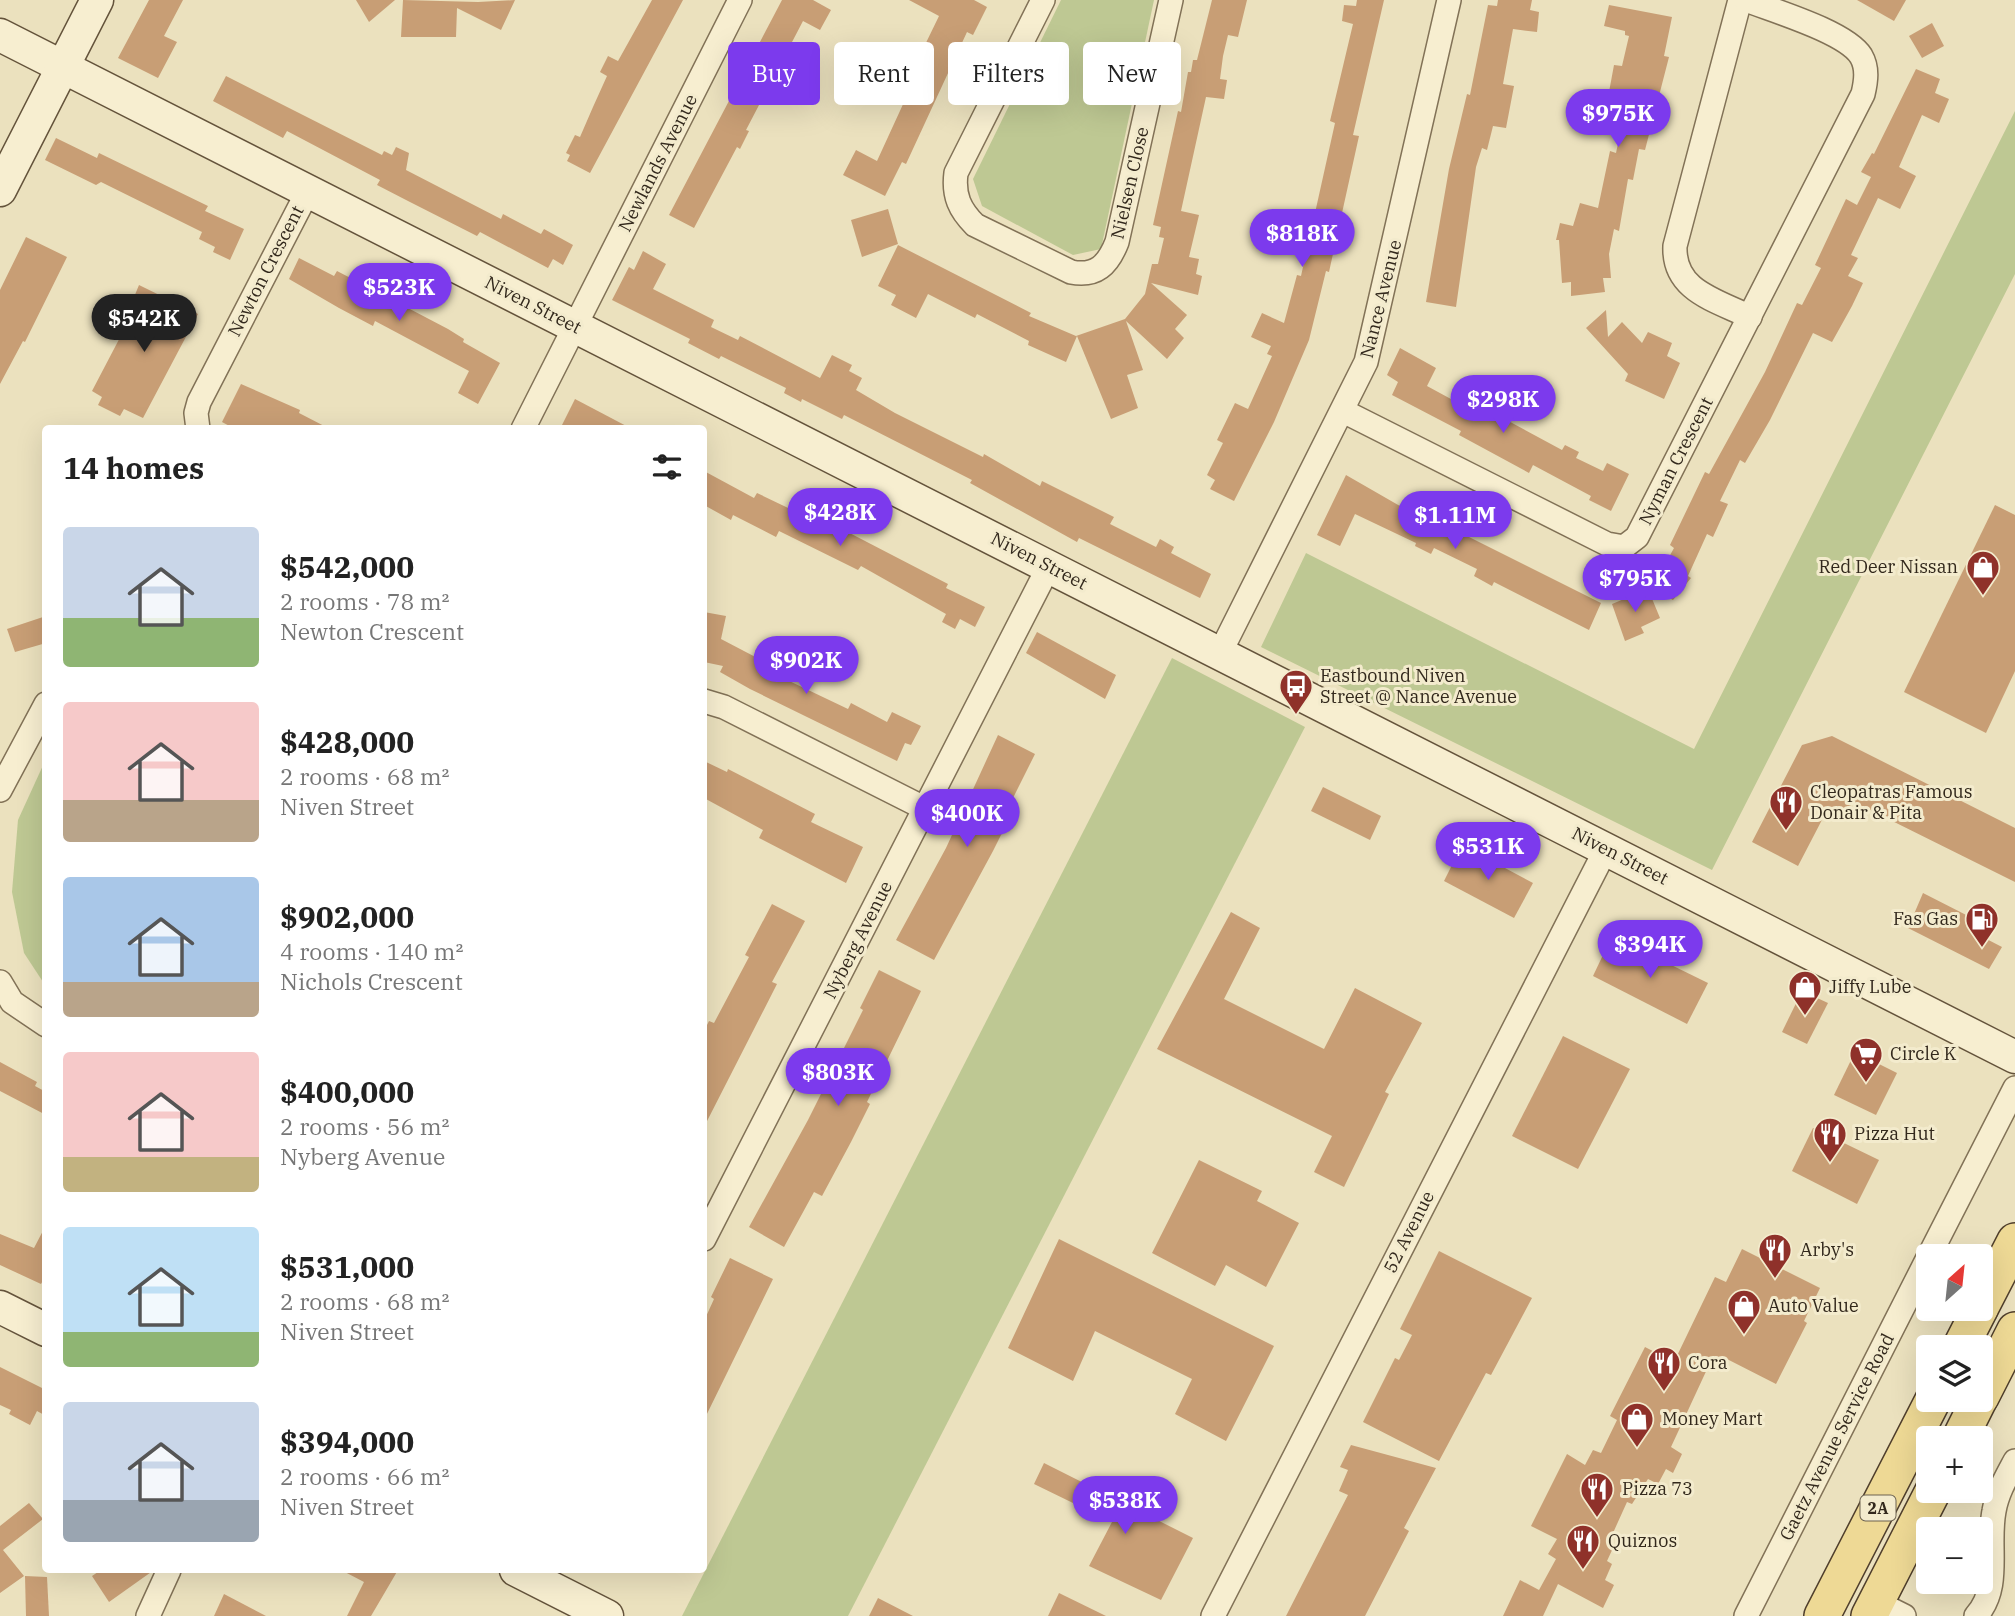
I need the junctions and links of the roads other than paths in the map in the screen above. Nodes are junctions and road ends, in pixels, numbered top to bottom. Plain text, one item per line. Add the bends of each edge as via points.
1 (97, 0) edge
2 (740, 0) edge
3 (1043, 0) edge
4 (1171, 0) edge
5 (1449, 0) edge
6 (1740, 0) edge
7 (1746, 0) edge
8 (0, 35) edge
9 (63, 67) junction
10 (0, 190) edge
11 (308, 191) junction
12 (1750, 317) junction
13 (575, 326) junction
14 (1343, 411) junction
15 (198, 425) edge
16 (525, 425) edge
17 (1048, 566) junction
18 (1220, 653) junction
19 (707, 702) edge
20 (42, 712) edge
21 (0, 790) edge
22 (926, 809) junction
23 (1606, 849) junction
24 (0, 982) edge
25 (42, 1022) edge
26 (2015, 1057) edge
27 (2015, 1088) edge
28 (707, 1233) edge
29 (2015, 1241) edge
30 (1936, 1244) edge
31 (1916, 1283) edge
32 (1993, 1284) edge
33 (0, 1307) edge
34 (42, 1328) edge
35 (2015, 1331) edge
36 (1993, 1374) edge
37 (1927, 1412) edge
38 (2015, 1461) edge
39 (1928, 1503) edge
40 (168, 1573) edge
41 (529, 1573) edge
42 (1883, 1611) edge
43 (148, 1616) edge
44 (607, 1616) edge
45 (1213, 1616) edge
46 (1746, 1616) edge
47 (1822, 1616) edge
48 (1976, 1616) edge

1 - 9 street
2 - 13 street, Newlands Avenue
3 - 4 street, Nielsen Close via 956,173 954,187 964,214 975,225 1083,274 1100,270 1117,242
5 - 14 street, Nance Avenue via 1374,340
6 - 12 street via 1674,261 1677,272 1692,288
7 - 12 street, Nyman Crescent via 1843,40 1861,57 1866,69 1863,94
8 - 9 street, Niven Street
9 - 10 street
9 - 11 street, Niven Street
11 - 13 street, Niven Street
11 - 15 street, Newton Crescent via 199,402
12 - 14 street, Nyman Crescent via 1637,537 1624,547 1607,544
13 - 16 street
13 - 17 street, Niven Street
14 - 18 street, Nance Avenue
17 - 18 street, Niven Street
17 - 22 street, Nyberg Avenue
18 - 23 street, Niven Street
19 - 22 street
20 - 21 street
22 - 28 street, Nyberg Avenue
23 - 26 street, Niven Street
23 - 45 street, 52 Avenue
24 - 25 street via 12,1002
27 - 30 street, Gaetz Avenue Service Road
29 - 32 main road
31 - 46 street, Gaetz Avenue Service Road
33 - 34 street
35 - 36 main road
37 - 47 main road, 2A
38 - 48 street via 1994,1509 1992,1587
39 - 42 main road, 2A
40 - 43 street
41 - 44 street

